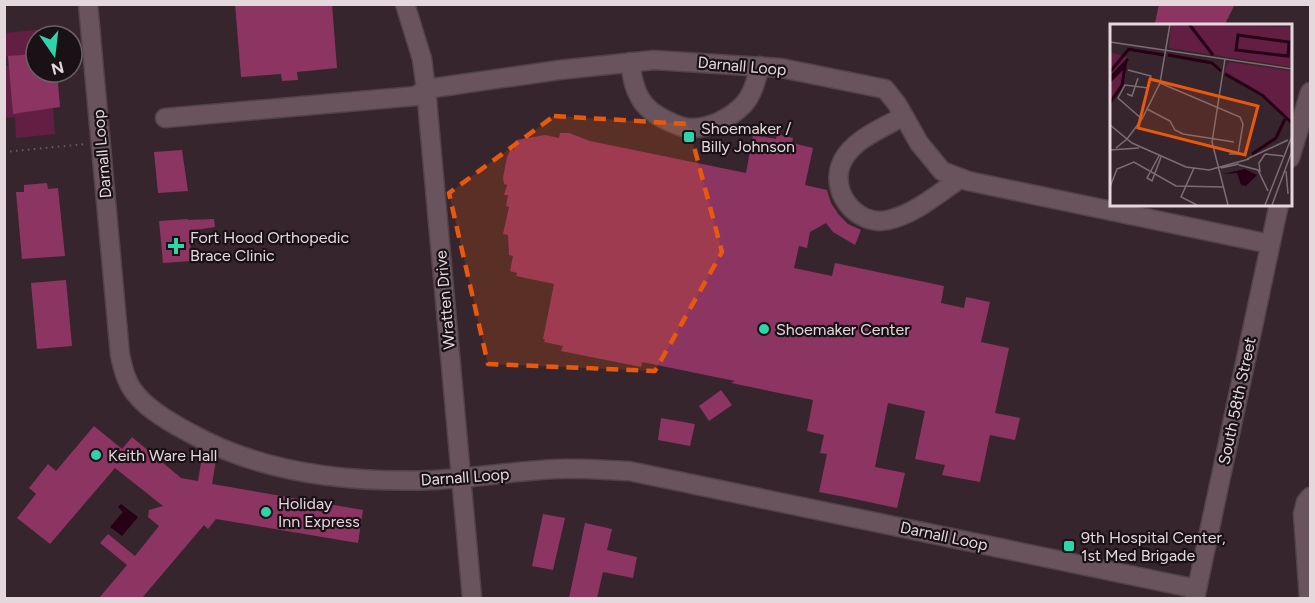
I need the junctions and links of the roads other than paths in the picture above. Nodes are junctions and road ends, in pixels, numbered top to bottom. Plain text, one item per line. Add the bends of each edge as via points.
1 (88, 4) edge
2 (405, 4) edge
3 (630, 62) junction
4 (760, 66) junction
5 (426, 89) junction
6 (1311, 92) edge
7 (903, 117) junction
8 (165, 118) dead end
9 (1306, 118) edge
10 (1291, 156) edge
11 (961, 178) junction
12 (1279, 206) edge
13 (1270, 244) junction
14 (461, 477) junction
15 (1311, 496) edge
16 (1196, 594) edge
17 (472, 598) edge
18 (1309, 598) edge

1 - 14 street, Darnall Loop via 120,355 125,376 135,393 172,423 209,444 266,463 353,479
2 - 5 street, Wratten Drive via 422,59
3 - 4 street, Darnall Loop
3 - 4 street via 640,99 656,115 690,128 726,119 744,104
3 - 5 street, Darnall Loop
4 - 7 street, Darnall Loop via 885,88
5 - 8 street, Darnall Loop via 416,96
5 - 14 street, Wratten Drive
6 - 9 street
7 - 11 street, Darnall Loop via 942,171
7 - 11 street via 870,135 850,150 842,162 840,191 847,206 872,220 886,220 924,203
9 - 10 street
11 - 13 street, Darnall Loop
12 - 13 street, South 58th Street
13 - 16 street, South 58th Street
14 - 16 street, Darnall Loop via 554,469 629,471
14 - 17 street, Wratten Drive
15 - 18 street via 1303,514

